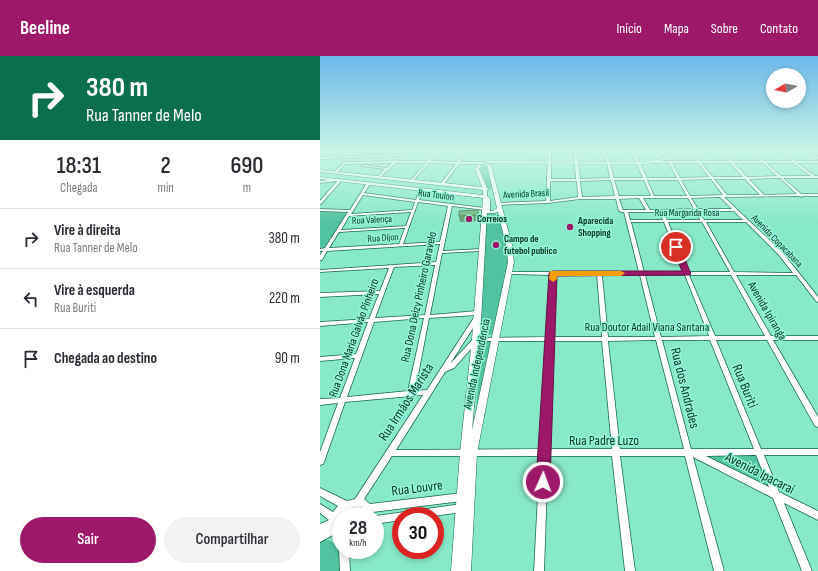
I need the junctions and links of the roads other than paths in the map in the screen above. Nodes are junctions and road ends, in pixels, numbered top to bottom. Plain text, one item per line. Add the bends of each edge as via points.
1 (358, 174) edge
2 (383, 174) edge
3 (418, 174) edge
4 (449, 174) edge
5 (479, 174) edge
6 (488, 174) edge
7 (549, 174) edge
8 (578, 174) edge
9 (610, 174) edge
10 (643, 174) edge
11 (677, 174) edge
12 (708, 174) edge
13 (744, 174) edge
14 (778, 174) edge
15 (380, 176) junction
16 (320, 178) edge
17 (399, 178) junction
18 (679, 178) junction
19 (711, 178) junction
20 (748, 178) junction
21 (782, 178) junction
22 (817, 178) edge
23 (578, 179) junction
24 (611, 179) junction
25 (645, 179) junction
26 (334, 180) junction
27 (413, 180) junction
28 (549, 180) junction
29 (426, 181) junction
30 (320, 182) edge
31 (435, 182) junction
32 (443, 183) junction
33 (368, 184) junction
34 (384, 186) junction
35 (412, 189) junction
36 (423, 190) junction
37 (487, 192) junction
38 (361, 194) junction
39 (723, 196) junction
40 (764, 196) junction
41 (801, 196) junction
42 (818, 196) edge
43 (616, 197) junction
44 (640, 197) junction
45 (653, 197) junction
46 (689, 197) junction
47 (580, 198) junction
48 (416, 201) junction
49 (548, 202) junction
50 (320, 203) edge
51 (498, 204) junction
52 (450, 205) junction
53 (485, 209) junction
54 (320, 210) edge
55 (648, 210) junction
56 (661, 210) junction
57 (697, 210) junction
58 (735, 210) junction
59 (412, 211) junction
60 (626, 211) junction
61 (350, 213) junction
62 (629, 221) junction
63 (666, 221) junction
64 (704, 221) junction
65 (746, 221) junction
66 (406, 227) junction
67 (338, 231) junction
68 (442, 243) junction
69 (400, 246) junction
70 (323, 250) edge
71 (481, 250) junction
72 (440, 252) junction
73 (320, 259) edge
74 (438, 263) junction
75 (392, 266) junction
76 (320, 271) edge
77 (509, 273) junction
78 (553, 273) junction
79 (599, 273) junction
80 (642, 273) junction
81 (687, 274) junction
82 (733, 274) junction
83 (797, 274) junction
84 (382, 292) junction
85 (320, 295) edge
86 (818, 300) edge
87 (477, 315) junction
88 (426, 316) junction
89 (371, 320) junction
90 (320, 324) edge
91 (496, 338) junction
92 (550, 338) junction
93 (605, 338) junction
94 (659, 338) junction
95 (712, 338) junction
96 (770, 338) junction
97 (818, 338) edge
98 (476, 339) junction
99 (358, 356) junction
100 (320, 359) edge
101 (443, 370) junction
102 (428, 392) junction
103 (411, 394) junction
104 (343, 400) junction
105 (320, 402) edge
106 (818, 424) edge
107 (616, 452) junction
108 (690, 452) junction
109 (758, 452) junction
110 (818, 452) edge
111 (390, 453) junction
112 (469, 453) junction
113 (544, 453) junction
114 (320, 462) edge
115 (320, 492) edge
116 (465, 496) junction
117 (776, 496) junction
118 (358, 502) junction
119 (346, 505) junction
120 (344, 507) edge
121 (366, 507) edge
122 (320, 508) edge
123 (465, 508) junction
124 (384, 510) edge
125 (444, 511) edge
126 (818, 516) edge
127 (332, 523) edge
128 (332, 527) edge
129 (320, 529) edge
130 (332, 529) edge
131 (320, 537) edge
132 (346, 559) edge
133 (345, 571) edge
134 (457, 571) edge
135 (465, 571) edge
136 (539, 571) edge
137 (630, 571) edge
138 (719, 571) edge
139 (807, 571) edge

1 - 15 main road
2 - 15 street
3 - 27 street
4 - 32 street
5 - 37 main road, Avenida Independência
6 - 51 main road, Avenida Independência
7 - 28 street
8 - 23 street
9 - 24 street
10 - 25 street
11 - 18 street, Avenida Ipiranga
12 - 19 street, Avenida Copacabana
13 - 20 street
14 - 21 street
15 - 17 main road
16 - 26 main road
17 - 27 main road
17 - 34 main road via 400,181 397,183
18 - 19 street
18 - 25 street
18 - 46 street, Avenida Ipiranga
19 - 20 street
19 - 39 street, Avenida Copacabana
20 - 21 street
20 - 40 street
21 - 22 street
21 - 41 street
23 - 24 street
23 - 28 street
23 - 47 street
24 - 25 street
24 - 43 street
25 - 45 street
26 - 30 street
26 - 33 main road
26 - 50 street
27 - 29 main road
28 - 49 street
29 - 31 main road
29 - 35 main road via 411,185
31 - 32 main road
31 - 36 main road via 438,185 436,188
32 - 37 main road
33 - 34 main road
33 - 38 street
34 - 35 main road
35 - 36 main road
36 - 37 main road
36 - 48 street
37 - 51 main road
37 - 51 main road via 488,212 494,212
37 - 53 main road, Avenida Independência
38 - 48 street, Rua Toulon
38 - 61 street
39 - 40 street, Avenida Brasil
39 - 46 street, Avenida Brasil
39 - 58 street, Avenida Copacabana
40 - 41 street, Avenida Brasil
41 - 42 street, Avenida Brasil
43 - 44 street, Avenida Brasil
43 - 47 street, Avenida Brasil
43 - 60 street via 621,211
44 - 45 street, Avenida Brasil
44 - 55 street
45 - 46 street, Avenida Brasil
46 - 57 street, Avenida Ipiranga
47 - 49 street, Avenida Brasil
48 - 52 street, Rua Toulon
48 - 59 street
49 - 51 street, Avenida Brasil
51 - 77 main road, Avenida Independência via 511,255
52 - 53 street, Rua Toulon
52 - 68 street, Rua Dona Deizy Pinheiro Garavelo
53 - 71 main road, Avenida Independência
54 - 61 street
55 - 56 street
55 - 60 street
56 - 57 street
56 - 63 street, Rua Buriti
57 - 58 street
57 - 64 street, Avenida Ipiranga
58 - 65 street, Avenida Copacabana
59 - 61 street
59 - 66 street
60 - 62 street, Rua dos Andrades
61 - 67 street
62 - 63 street, Rua Margarida Rosa
62 - 80 street, Rua dos Andrades
63 - 64 street, Rua Margarida Rosa
63 - 81 street, Rua Buriti
64 - 65 street, Rua Margarida Rosa
64 - 82 street, Avenida Ipiranga
65 - 83 street, Avenida Copacabana via 781,254
66 - 67 street, Rua Valença
66 - 69 street
67 - 70 street
68 - 69 street, Rua Dijon
68 - 72 street, Rua Dona Deizy Pinheiro Garavelo
69 - 70 street, Rua Dijon
70 - 73 street
71 - 72 street
71 - 87 main road, Avenida Independência
72 - 74 street, Rua Dona Deizy Pinheiro Garavelo
74 - 75 street
74 - 88 street, Rua Dona Deizy Pinheiro Garavelo
75 - 76 street
75 - 84 street, Rua Dona Maria Galvão Pinheiro
77 - 78 street
77 - 91 main road, Avenida Independência
78 - 79 street
78 - 92 street
79 - 80 street
79 - 93 street
80 - 81 street
80 - 94 street, Rua dos Andrades
81 - 82 street
81 - 95 street, Rua Buriti
82 - 83 street
82 - 96 street, Avenida Ipiranga
83 - 86 street, Avenida Copacabana
84 - 85 street
84 - 89 street, Rua Dona Maria Galvão Pinheiro
87 - 88 street
87 - 98 main road, Avenida Independência
87 - 101 street, Rua Irmãos Marista
88 - 89 street
88 - 103 street, Rua Dona Deizy Pinheiro Garavelo
89 - 90 street
89 - 99 street, Rua Dona Maria Galvão Pinheiro
91 - 92 street, Rua Doutor Adail Viana Santana
91 - 98 street, Rua Doutor Adail Viana Santana
91 - 112 main road, Avenida Independência
92 - 93 street, Rua Doutor Adail Viana Santana
92 - 113 street
93 - 94 street, Rua Doutor Adail Viana Santana
93 - 107 street
94 - 95 street, Rua Doutor Adail Viana Santana
94 - 108 street, Rua dos Andrades
95 - 96 street, Rua Doutor Adail Viana Santana
95 - 109 street, Rua Buriti
96 - 97 street, Rua Doutor Adail Viana Santana
96 - 106 street, Avenida Ipiranga
98 - 101 street via 452,366
98 - 112 main road, Avenida Independência
99 - 100 street
99 - 104 street, Rua Dona Maria Galvão Pinheiro
101 - 102 street, Rua Irmãos Marista
102 - 103 street
102 - 111 street, Rua Irmãos Marista
103 - 104 street
104 - 105 street
104 - 114 street, Rua Dona Maria Galvão Pinheiro
107 - 108 street, Rua Padre Luzo
107 - 113 street, Rua Padre Luzo
107 - 137 street
108 - 109 street, Rua Padre Luzo
108 - 117 street, Avenida Ipacaraí
108 - 138 street, Rua dos Andrades
109 - 110 street, Rua Padre Luzo
109 - 117 street, Rua Buriti
111 - 112 street, Rua Padre Luzo
111 - 118 street, Rua Irmãos Marista
112 - 113 street, Rua Padre Luzo
112 - 116 main road, Avenida Independência
113 - 136 street
115 - 119 street
116 - 123 main road, Avenida Independência
116 - 124 street, Rua Louvre
117 - 126 street, Avenida Ipacaraí
117 - 139 street, Rua Buriti
118 - 119 street
118 - 121 street
119 - 120 street
122 - 127 street
123 - 125 street, Rua Louvre
123 - 134 main road, Avenida Independência
123 - 135 main road, Avenida Independência
128 - 129 street
130 - 131 street
132 - 133 street

